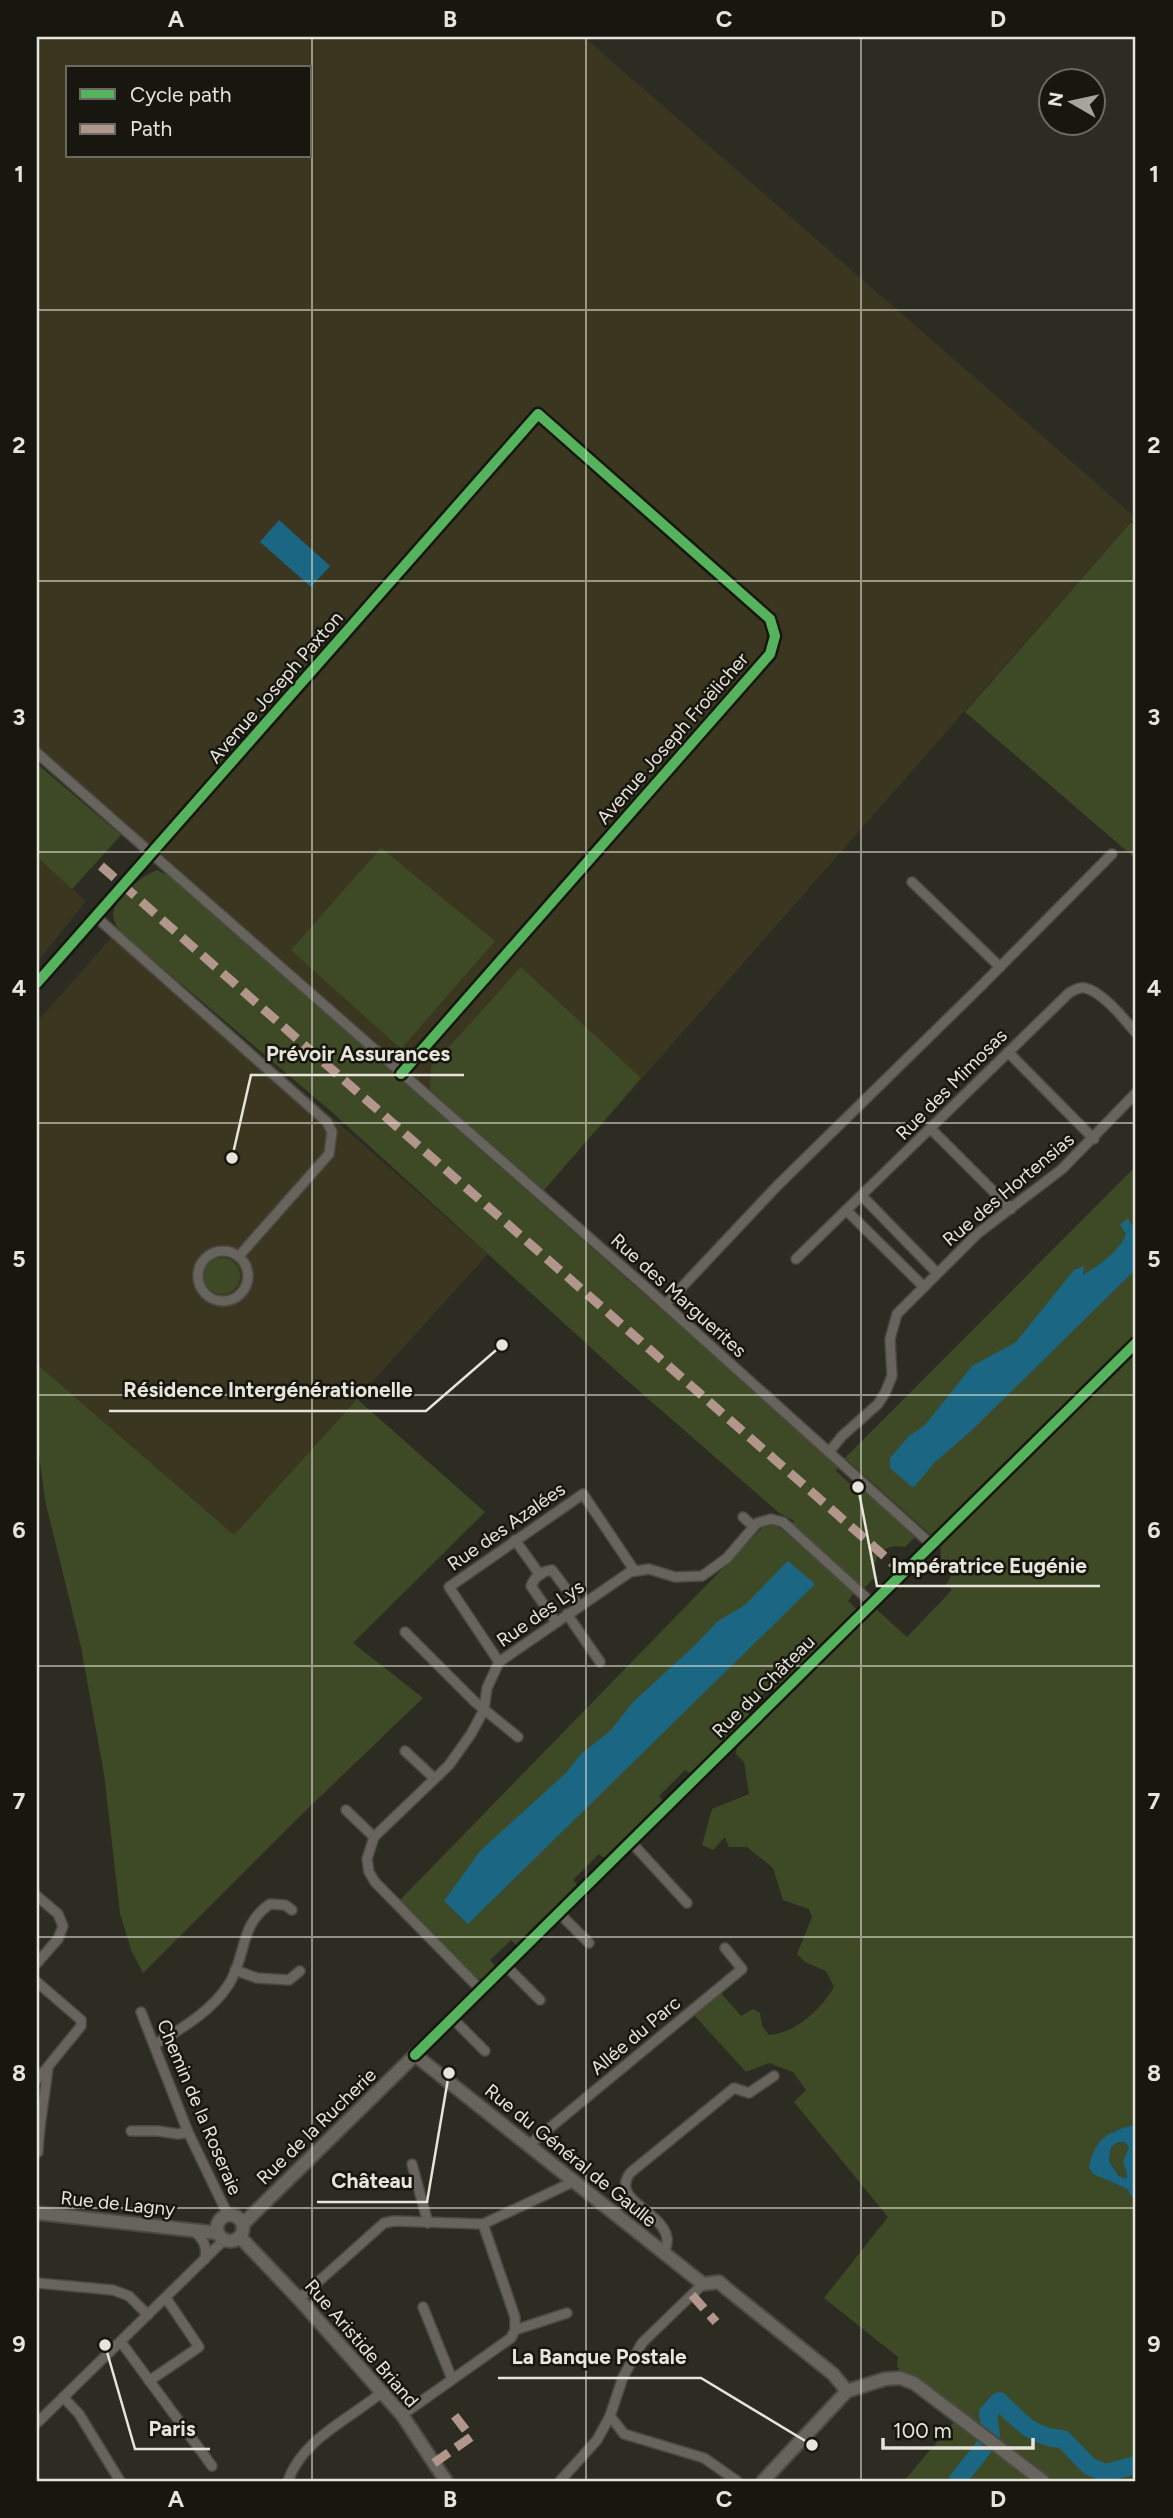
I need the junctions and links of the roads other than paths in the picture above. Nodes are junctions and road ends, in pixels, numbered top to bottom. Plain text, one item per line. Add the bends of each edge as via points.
1 (538, 414) joint
2 (37, 753) edge
3 (151, 854) junction
4 (1112, 854) dead end
5 (912, 882) dead end
6 (95, 916) junction
7 (1000, 967) junction
8 (37, 983) edge
9 (1136, 1033) edge
10 (1008, 1052) junction
11 (401, 1074) junction
12 (1136, 1093) edge
13 (931, 1129) junction
14 (1094, 1139) junction
15 (862, 1196) junction
16 (1011, 1209) junction
17 (846, 1210) junction
18 (239, 1256) junction
19 (796, 1259) dead end
20 (937, 1273) junction
21 (924, 1287) junction
22 (665, 1305) junction
23 (1136, 1343) edge
24 (829, 1452) junction
25 (743, 1517) dead end
26 (753, 1526) junction
27 (515, 1541) junction
28 (930, 1544) junction
29 (634, 1570) junction
30 (540, 1575) junction
31 (872, 1603) junction
32 (579, 1606) junction
33 (567, 1614) junction
34 (556, 1622) junction
35 (405, 1632) dead end
36 (499, 1662) junction
37 (600, 1662) dead end
38 (484, 1710) junction
39 (518, 1737) dead end
40 (405, 1751) dead end
41 (434, 1778) junction
42 (346, 1810) dead end
43 (374, 1836) junction
44 (631, 1842) junction
45 (37, 1896) edge
46 (687, 1903) dead end
47 (292, 1910) dead end
48 (559, 1913) junction
49 (589, 1943) dead end
50 (725, 1948) dead end
51 (37, 1962) edge
52 (505, 1965) junction
53 (235, 1970) junction
54 (300, 1971) dead end
55 (37, 1982) edge
56 (480, 1989) junction
57 (540, 2000) dead end
58 (141, 2012) dead end
59 (452, 2018) junction
60 (154, 2045) junction
61 (485, 2052) dead end
62 (415, 2055) junction
63 (48, 2067) junction
64 (774, 2076) dead end
65 (37, 2080) edge
66 (38, 2122) edge
67 (131, 2131) dead end
68 (188, 2132) junction
69 (529, 2146) junction
70 (38, 2152) edge
71 (412, 2164) dead end
72 (575, 2181) junction
73 (37, 2213) edge
74 (228, 2215) junction
75 (428, 2223) junction
76 (483, 2224) junction
77 (242, 2230) junction
78 (194, 2231) junction
79 (221, 2236) junction
80 (664, 2255) junction
81 (205, 2259) junction
82 (37, 2283) edge
83 (703, 2284) junction
84 (166, 2298) junction
85 (299, 2299) junction
86 (423, 2307) dead end
87 (567, 2313) dead end
88 (148, 2315) junction
89 (515, 2330) junction
90 (121, 2342) junction
91 (452, 2379) junction
92 (149, 2381) junction
93 (847, 2391) junction
94 (382, 2392) junction
95 (63, 2397) junction
96 (402, 2415) junction
97 (610, 2416) junction
98 (38, 2420) edge
99 (212, 2466) dead end
100 (120, 2481) edge
101 (288, 2481) edge
102 (446, 2481) edge
103 (560, 2481) edge
104 (737, 2481) edge
105 (763, 2481) edge
106 (1043, 2481) edge

1 - 3 street, Avenue Joseph Paxton
1 - 11 street, Avenue Joseph Froëlicher via 770,619 775,636 770,654
2 - 3 street
3 - 6 street, Avenue Joseph Paxton
3 - 11 street
4 - 7 street
5 - 7 street
6 - 8 street, Avenue Joseph Paxton
6 - 18 street via 327,1122 332,1132 329,1154
7 - 22 street via 778,1185
9 - 10 street, Rue des Mimosas via 1118,1011 1079,988
10 - 13 street, Rue des Mimosas
10 - 14 street
11 - 22 street, Rue des Marguerites
12 - 14 street, Rue des Hortensias
13 - 15 street, Rue des Mimosas
13 - 16 street
14 - 16 street, Rue des Hortensias
15 - 17 street, Rue des Mimosas
15 - 20 street
16 - 20 street, Rue des Hortensias via 976,1234
17 - 19 street, Rue des Mimosas
17 - 21 street
18 - 18 street via 223,1251 207,1256 198,1280 206,1295 226,1301 241,1294 248,1271
20 - 21 street, Rue des Hortensias
21 - 24 street, Rue des Hortensias via 897,1314 892,1327 892,1376 885,1393
22 - 24 street, Rue des Marguerites
23 - 28 street, Rue du Château
24 - 28 street, Rue des Marguerites
25 - 26 street
26 - 29 street via 727,1558 702,1576
26 - 31 street via 771,1519 783,1522
27 - 29 street, Rue des Azalées via 583,1494
27 - 30 street
27 - 36 street, Rue des Azalées via 449,1587
28 - 31 street, Rue du Château
29 - 32 street, Rue des Lys
30 - 32 street via 552,1570
30 - 34 street via 531,1586
31 - 44 street, Rue du Château
32 - 33 street, Rue des Lys
33 - 34 street, Rue des Lys
33 - 37 street
34 - 36 street, Rue des Lys
35 - 38 street
36 - 38 street, Rue des Lys via 487,1688
38 - 39 street
38 - 41 street, Rue des Lys via 449,1765
40 - 41 street
41 - 43 street, Rue des Lys
42 - 43 street
43 - 56 street via 366,1859 374,1882
44 - 46 street
44 - 48 street, Rue du Château
45 - 51 street via 58,1914 63,1926 58,1939
47 - 53 street via 270,1904 257,1912
48 - 49 street
48 - 52 street, Rue du Château
50 - 69 street, Allée du Parc via 743,1969
52 - 56 street, Rue du Château
52 - 57 street
53 - 54 street via 257,1978 289,1980
53 - 60 street via 208,2008
55 - 63 street via 81,2021 79,2031
56 - 59 street, Rue du Château
58 - 60 street, Chemin de la Roseraie
59 - 61 street
59 - 62 street, Rue du Château
60 - 68 street, Chemin de la Roseraie
62 - 69 main road, Rue du Général de Gaulle
62 - 77 main road, Rue de la Rucherie
63 - 65 street
63 - 66 street
64 - 80 street via 749,2094 734,2088 624,2181 624,2189 661,2225 668,2240
66 - 70 street
67 - 68 street
68 - 74 street, Chemin de la Roseraie
69 - 72 main road, Rue du Général de Gaulle
71 - 75 street
72 - 76 street
72 - 80 main road, Rue du Général de Gaulle
73 - 78 main road, Rue de Lagny
74 - 77 main road via 237,2217
74 - 79 main road via 218,2224
75 - 76 street
75 - 85 street via 383,2223
76 - 89 street via 515,2317
77 - 79 main road via 233,2242
77 - 85 main road, Rue Aristide Briand
78 - 79 main road, Rue de Lagny
78 - 81 street, Rue de Lagny via 203,2239
79 - 81 street
80 - 83 main road, Rue du Général de Gaulle
81 - 84 street
82 - 88 street via 113,2290 129,2296
83 - 93 main road, Rue du Général de Gaulle via 719,2283 833,2374
83 - 97 street via 642,2343
84 - 88 street
84 - 92 street via 199,2347
85 - 94 main road, Rue Aristide Briand
86 - 91 street
87 - 89 street
88 - 90 street
89 - 91 street
90 - 92 street
90 - 95 street
91 - 96 street
92 - 99 street
93 - 105 main road
93 - 106 main road via 885,2379 907,2379
94 - 96 main road, Rue Aristide Briand
94 - 101 street via 315,2442 301,2456
95 - 98 street
95 - 100 street via 79,2414
96 - 102 main road, Rue Aristide Briand
97 - 103 street via 597,2440
97 - 104 street via 624,2434 704,2458

